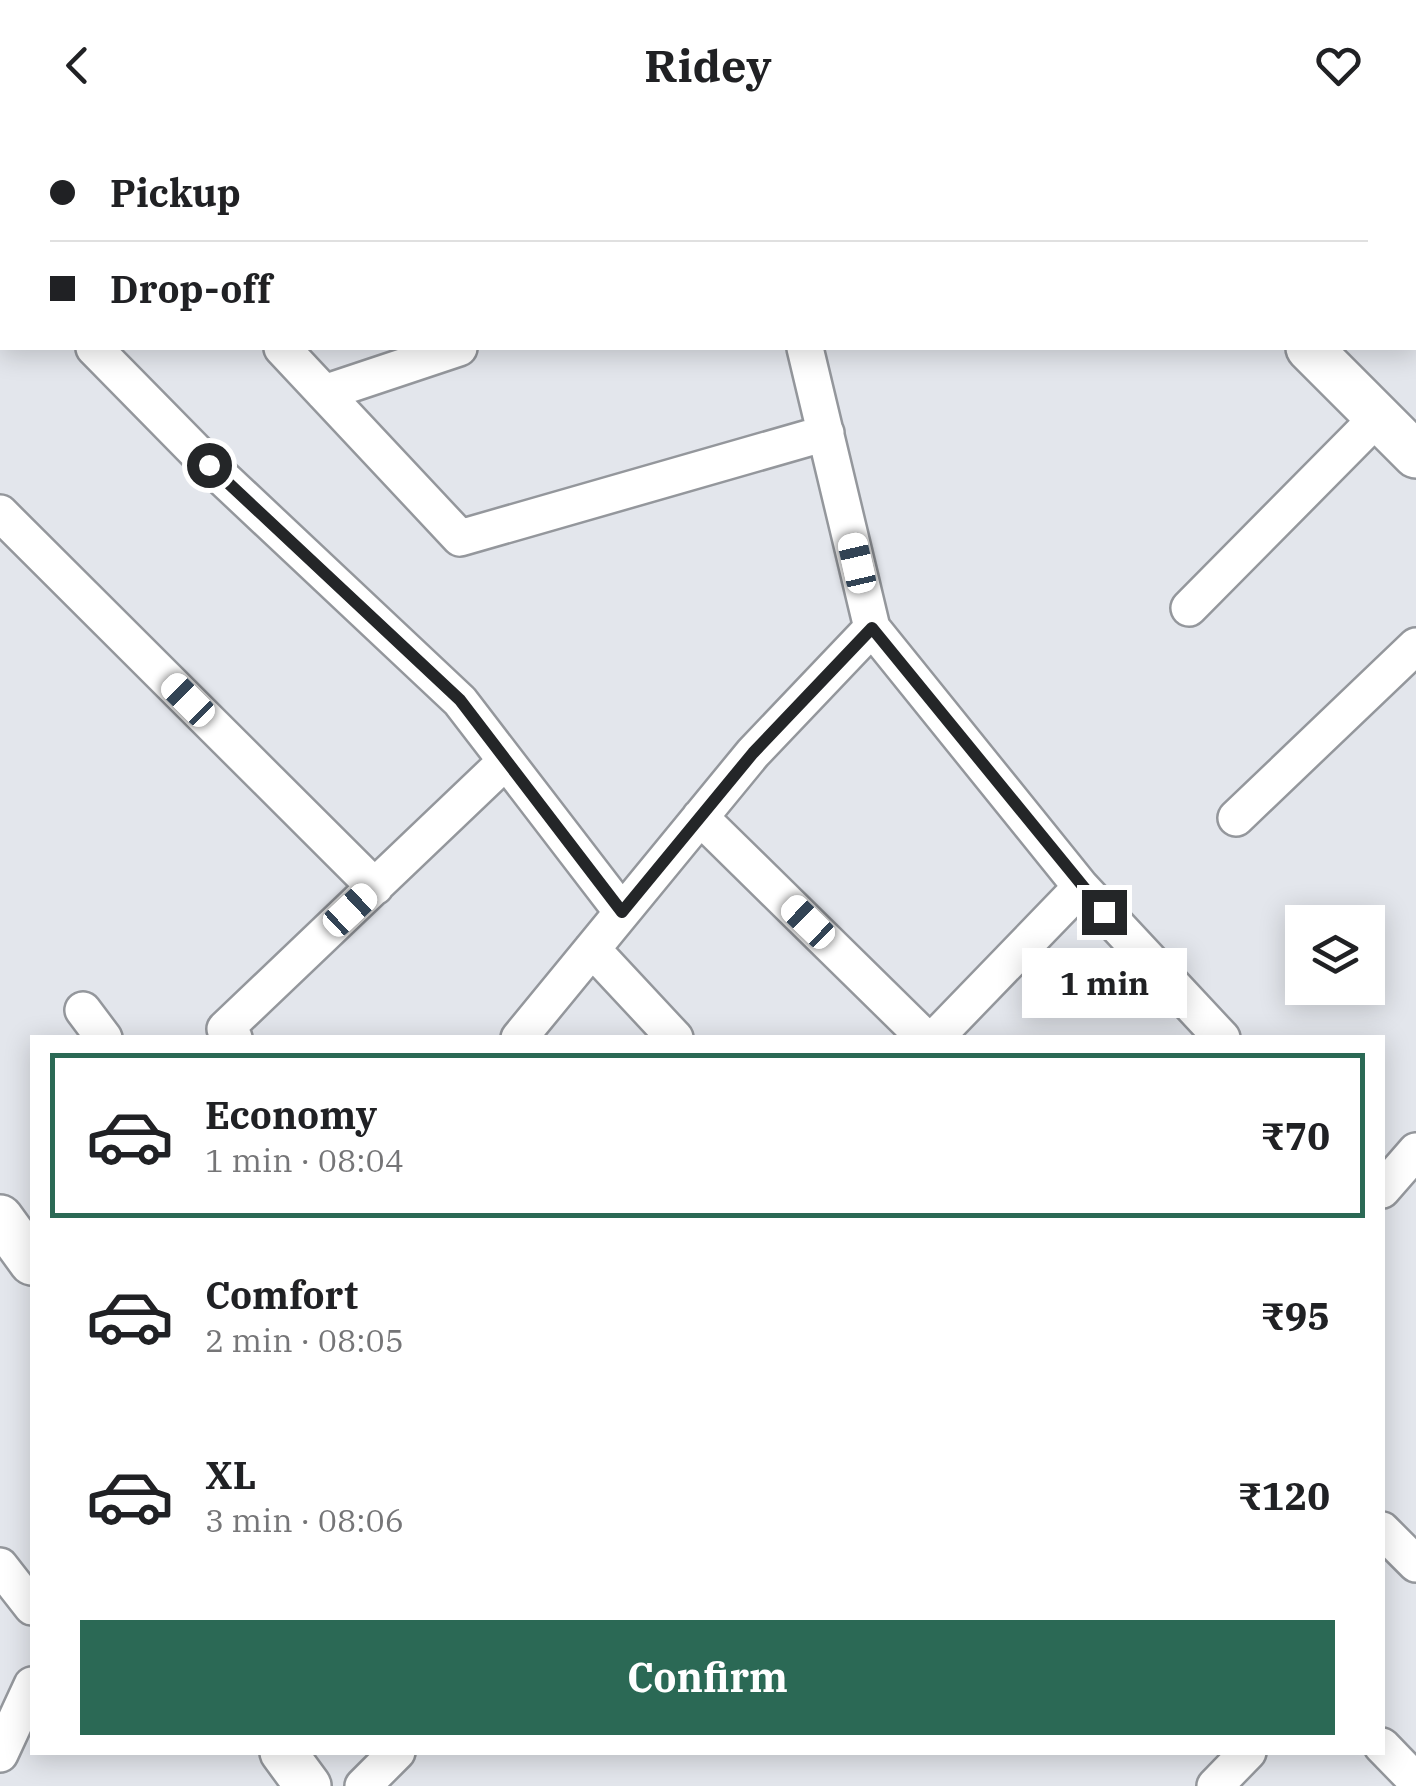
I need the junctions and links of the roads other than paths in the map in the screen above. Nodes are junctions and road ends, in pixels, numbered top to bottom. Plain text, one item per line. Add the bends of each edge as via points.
1 (96, 350) edge
2 (284, 350) edge
3 (453, 350) edge
4 (805, 350) edge
5 (1311, 350) edge
6 (324, 393) junction
7 (1378, 417) junction
8 (826, 433) junction
9 (1416, 455) edge
10 (0, 514) edge
11 (1188, 608) dead end
12 (872, 628) junction
13 (1416, 646) edge
14 (506, 761) junction
15 (700, 817) junction
16 (1236, 818) dead end
17 (375, 886) junction
18 (1080, 887) junction
19 (622, 912) junction
20 (592, 948) junction
21 (231, 1035) edge
22 (521, 1035) edge
23 (672, 1035) edge
24 (922, 1035) edge
25 (937, 1035) edge
26 (1219, 1035) edge
27 (1416, 1151) edge
28 (1385, 1187) edge
29 (0, 1218) edge
30 (30, 1259) edge
31 (1385, 1533) edge
32 (1416, 1564) edge
33 (0, 1566) edge
34 (30, 1604) edge
35 (30, 1690) edge
36 (3, 1740) edge
37 (1385, 1749) edge
38 (284, 1755) edge
39 (394, 1755) edge
40 (1245, 1755) edge
41 (1416, 1780) edge
42 (308, 1786) edge
43 (363, 1786) edge
44 (1215, 1786) edge

1 - 14 street via 460,700
2 - 6 street
3 - 6 street
4 - 8 street
5 - 7 street
6 - 8 street via 460,538
7 - 9 street
7 - 11 street
8 - 12 street
10 - 17 street
12 - 15 street
12 - 18 street
13 - 16 street
14 - 17 street
14 - 19 street
15 - 19 street
15 - 24 street
17 - 21 street via 225,1029
18 - 25 street
18 - 26 street
19 - 20 street
20 - 22 street
20 - 23 street
27 - 28 street
29 - 30 street
31 - 32 street
33 - 34 street
35 - 36 street
37 - 41 street
38 - 42 street
39 - 43 street
40 - 44 street

